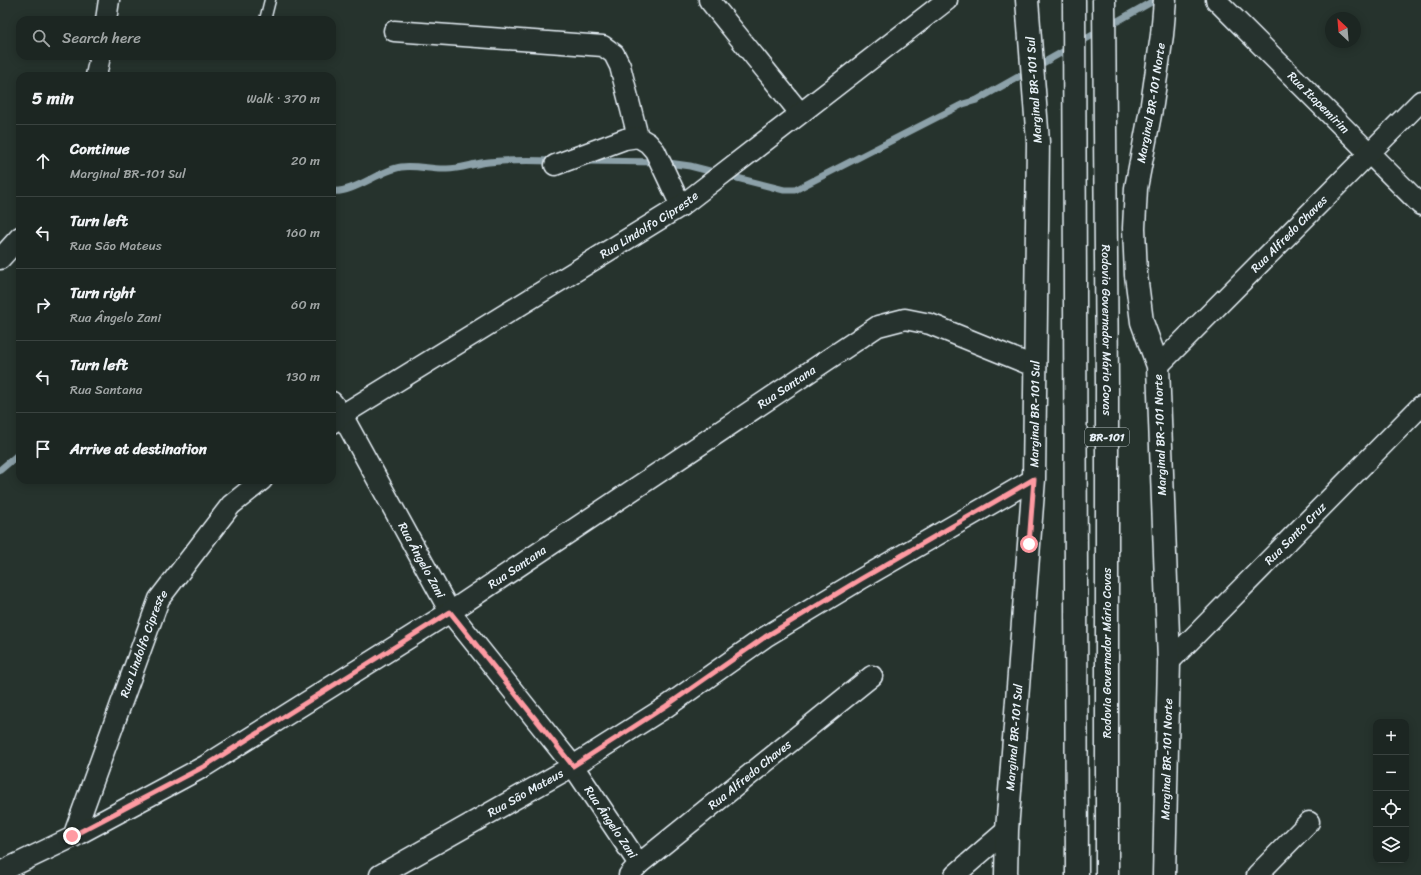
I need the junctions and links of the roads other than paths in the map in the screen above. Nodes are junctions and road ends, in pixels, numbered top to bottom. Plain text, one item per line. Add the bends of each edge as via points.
1 (110, 0) edge
2 (270, 0) edge
3 (710, 0) edge
4 (947, 0) edge
5 (1074, 0) edge
6 (1104, 0) edge
7 (1165, 0) edge
8 (1218, 0) edge
9 (1025, 3) edge
10 (107, 16) edge
11 (266, 16) edge
12 (394, 31) dead end
13 (99, 60) edge
14 (97, 72) edge
15 (1421, 101) edge
16 (800, 113) junction
17 (638, 137) junction
18 (1369, 153) junction
19 (555, 165) dead end
20 (1421, 205) edge
21 (681, 206) junction
22 (16, 241) edge
23 (0, 259) edge
24 (1158, 366) junction
25 (1036, 367) junction
26 (1421, 406) edge
27 (336, 413) edge
28 (336, 416) edge
29 (1034, 479) junction
30 (257, 484) edge
31 (450, 612) junction
32 (1169, 662) junction
33 (872, 676) dead end
34 (573, 766) junction
35 (1309, 822) dead end
36 (1007, 830) junction
37 (72, 836) junction
38 (634, 869) edge
39 (0, 872) edge
40 (380, 875) edge
41 (955, 875) edge
42 (1006, 875) edge
43 (1077, 875) edge
44 (1107, 875) edge
45 (1164, 875) edge
46 (1257, 875) edge

1 - 10 street
2 - 11 lane
3 - 16 street
4 - 16 street, Rua Lindolfo Cipreste
5 - 43 main road, BR-101
6 - 44 main road, Rodovia Governador Mário Covas / BR-101
7 - 24 main road, Marginal BR-101 Norte via 1152,104 1136,188 1134,228 1142,322
8 - 18 street, Rua Itapemirim
9 - 25 main road, Marginal BR-101 Sul via 1038,142
12 - 17 street via 603,46 614,54 620,66
13 - 14 street
15 - 18 street, Rua Alfredo Chaves
16 - 21 street, Rua Lindolfo Cipreste
17 - 19 street via 625,138
17 - 21 street via 655,151
18 - 20 street, Rua Itapemirim
18 - 24 street, Rua Alfredo Chaves
21 - 27 street, Rua Lindolfo Cipreste
22 - 23 street
24 - 32 main road, Marginal BR-101 Norte
25 - 29 main road, Marginal BR-101 Sul
25 - 31 street, Rua Santana via 930,324 904,320 878,326
26 - 32 street, Rua Santa Cruz
28 - 31 street, Rua Ângelo Zani
29 - 34 street, Rua São Mateus via 765,637 666,706
29 - 36 main road, Marginal BR-101 Sul
30 - 37 street, Rua Lindolfo Cipreste via 232,505 159,599
31 - 34 street, Rua Ângelo Zani
31 - 37 street, Rua Santana via 205,766
32 - 45 main road, Marginal BR-101 Norte
33 - 38 street, Rua Alfredo Chaves
34 - 38 street, Rua Ângelo Zani
34 - 40 street, Rua São Mateus
35 - 46 street
36 - 41 street
36 - 42 main road, Marginal BR-101 Sul
37 - 39 street, Rua Santana

